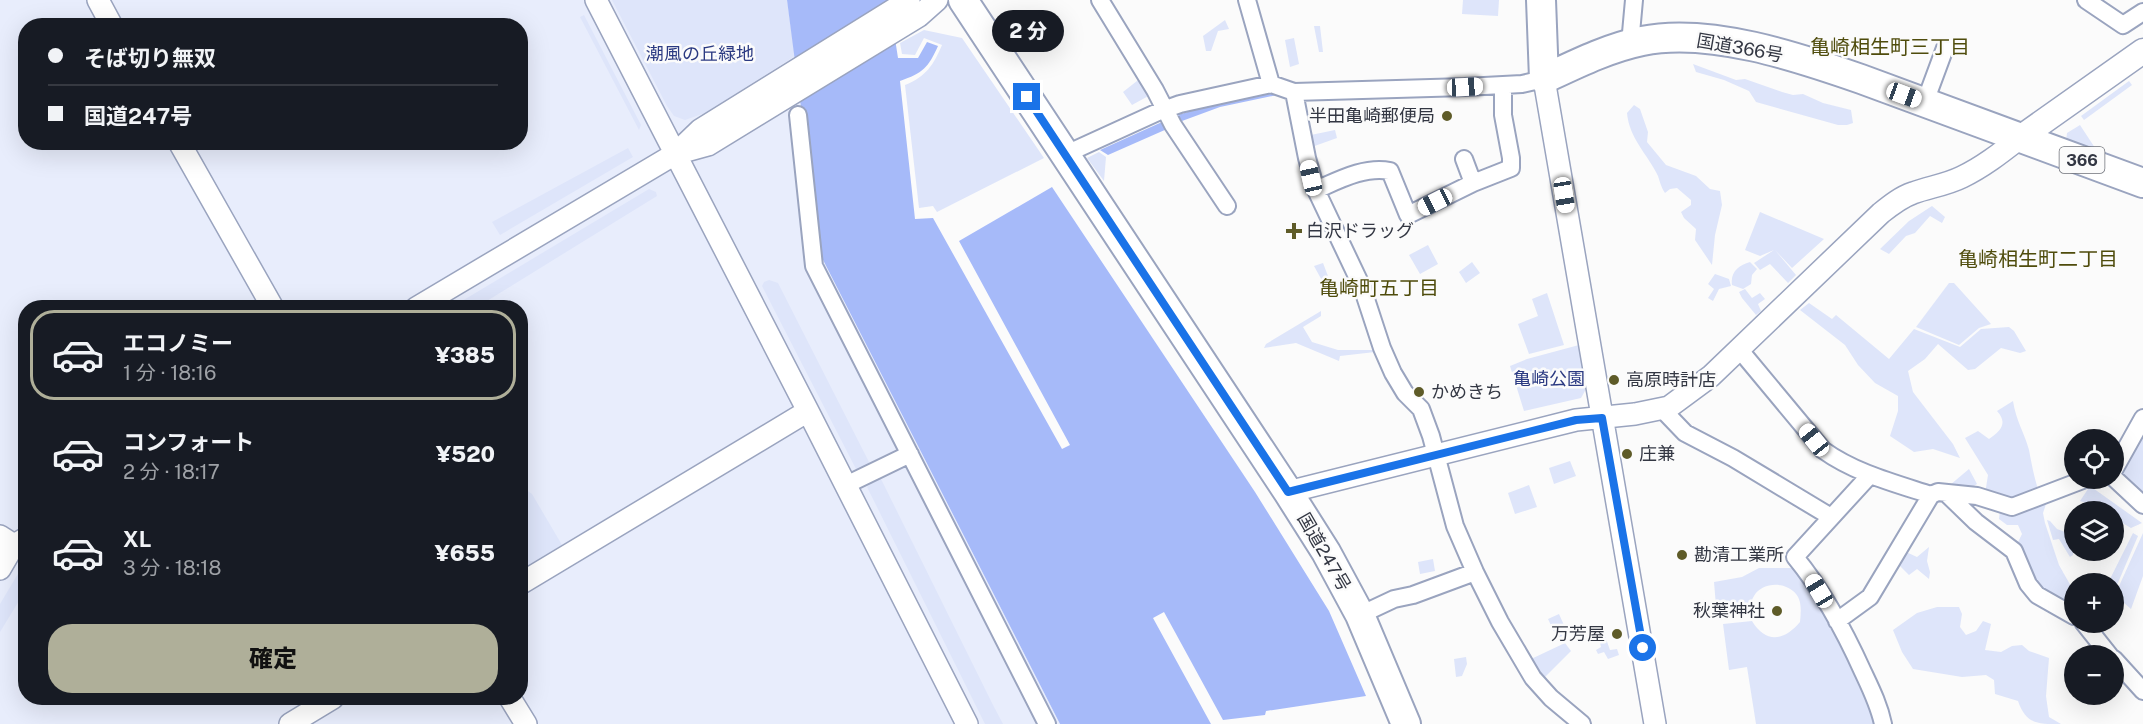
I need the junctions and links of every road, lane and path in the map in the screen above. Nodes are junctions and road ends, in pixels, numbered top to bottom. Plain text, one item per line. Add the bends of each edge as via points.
1 (98, 0) edge
2 (596, 0) edge
3 (937, 0) edge
4 (963, 0) edge
5 (1100, 0) edge
6 (1247, 0) edge
7 (1541, 0) edge
8 (1634, 0) edge
9 (2086, 0) edge
10 (914, 8) edge
11 (2143, 12) edge
12 (108, 18) edge
13 (1630, 44) junction
14 (1945, 48) dead end
15 (2143, 51) edge
16 (1544, 79) junction
17 (1271, 84) junction
18 (1503, 85) junction
19 (1294, 92) junction
20 (1925, 102) junction
21 (798, 115) dead end
22 (1168, 116) junction
23 (2020, 138) junction
24 (184, 150) edge
25 (675, 154) junction
26 (1066, 154) junction
27 (1464, 159) dead end
28 (1473, 183) junction
29 (2143, 183) edge
30 (1316, 190) junction
31 (1227, 206) dead end
32 (268, 300) edge
33 (429, 300) edge
34 (1739, 350) junction
35 (1662, 409) junction
36 (808, 411) junction
37 (1602, 418) junction
38 (2143, 418) edge
39 (2124, 452) edge
40 (910, 454) junction
41 (1436, 455) junction
42 (1870, 475) junction
43 (846, 485) junction
44 (2064, 487) edge
45 (2124, 487) edge
46 (1288, 492) junction
47 (1938, 494) junction
48 (2143, 505) edge
49 (1831, 517) junction
50 (13, 540) edge
51 (0, 569) edge
52 (1475, 572) junction
53 (528, 579) edge
54 (2064, 610) edge
55 (1360, 615) junction
56 (1837, 621) junction
57 (2092, 633) edge
58 (2101, 645) edge
59 (2124, 670) edge
60 (2143, 692) edge
61 (321, 705) edge
62 (514, 705) edge
63 (290, 724) edge
64 (526, 724) edge
65 (967, 724) edge
66 (1047, 724) edge
67 (1406, 724) edge
68 (1582, 724) edge
69 (1655, 724) edge
70 (1883, 724) edge

1 - 12 street
2 - 25 street
3 - 10 street
4 - 26 highway, 国道247号
5 - 22 street
6 - 17 street
7 - 16 highway
8 - 13 street
9 - 11 street via 2123,25
10 - 25 street via 790,84 700,130
13 - 16 highway, 国道366号 / 366
13 - 20 highway, 国道366号 / 366 via 1673,38 1743,45 1815,63
14 - 20 street
15 - 23 main road
16 - 18 street
16 - 37 street
17 - 19 street
17 - 22 street via 1198,100
18 - 19 street
18 - 28 street via 1511,168
19 - 30 street
20 - 23 highway, 国道366号 / 366
21 - 40 street via 814,266
22 - 26 street
22 - 31 street
23 - 29 highway, 国道366号 / 366
23 - 34 street via 1963,177 1898,200
24 - 32 street
25 - 33 street
25 - 36 street
26 - 46 highway, 国道247号
27 - 28 street
28 - 30 street via 1408,215 1390,171 1354,174
30 - 41 street via 1362,287 1393,373 1421,409
34 - 35 street via 1697,388
34 - 42 street via 1822,450
35 - 37 street
35 - 49 street via 1686,433
36 - 43 street
36 - 53 street
37 - 41 street via 1576,420
37 - 69 street
38 - 39 street
40 - 43 street
40 - 66 street
41 - 46 street
41 - 52 street via 1455,526
42 - 47 street
42 - 49 street
43 - 65 street
44 - 47 street via 2012,507 1977,496
45 - 48 street
46 - 55 highway, 国道247号
47 - 54 street via 2014,551 2037,595
47 - 56 street via 1870,597
49 - 56 street via 1795,557
50 - 51 street
52 - 55 street via 1394,599
52 - 68 street via 1533,678
55 - 67 highway, 国道247号
56 - 70 street
57 - 58 street
59 - 60 street
61 - 63 street
62 - 64 street

